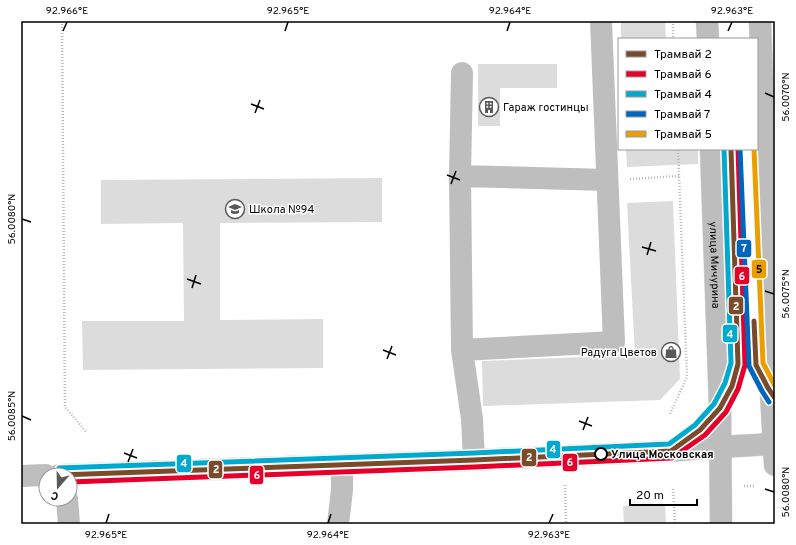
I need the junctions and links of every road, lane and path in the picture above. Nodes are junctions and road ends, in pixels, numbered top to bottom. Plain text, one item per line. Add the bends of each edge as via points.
1 (62, 21) edge
2 (601, 21) edge
3 (673, 21) edge
4 (707, 21) edge
5 (760, 21) edge
6 (673, 38) edge
7 (708, 38) edge
8 (462, 73) dead end
9 (678, 150) edge
10 (711, 150) edge
11 (460, 176) junction
12 (679, 176) junction
13 (607, 180) junction
14 (462, 350) junction
15 (670, 414) dead end
16 (87, 433) dead end
17 (774, 444) edge
18 (720, 447) junction
19 (474, 460) junction
20 (342, 465) junction
21 (775, 465) edge
22 (38, 475) edge
23 (78, 475) edge
24 (21, 476) edge
25 (566, 485) dead end
26 (744, 486) dead end
27 (755, 486) dead end
28 (673, 489) dead end
29 (68, 507) edge
30 (69, 524) edge
31 (338, 524) edge
32 (566, 524) edge
33 (675, 524) edge
34 (721, 524) edge

1 - 16 path via 65,407
2 - 13 street
3 - 6 path
4 - 7 main road
5 - 17 main road
8 - 11 street
9 - 12 path
10 - 18 main road, улица Мичурина
11 - 13 street
11 - 14 street
12 - 13 path
12 - 15 path via 687,377
13 - 14 street via 614,342
14 - 19 street via 472,419
17 - 18 main road
17 - 21 main road
18 - 19 street
18 - 34 main road, улица Мичурина
19 - 20 street
20 - 23 street
20 - 31 street
22 - 24 street
25 - 32 path
26 - 27 path
28 - 33 path
29 - 30 street

